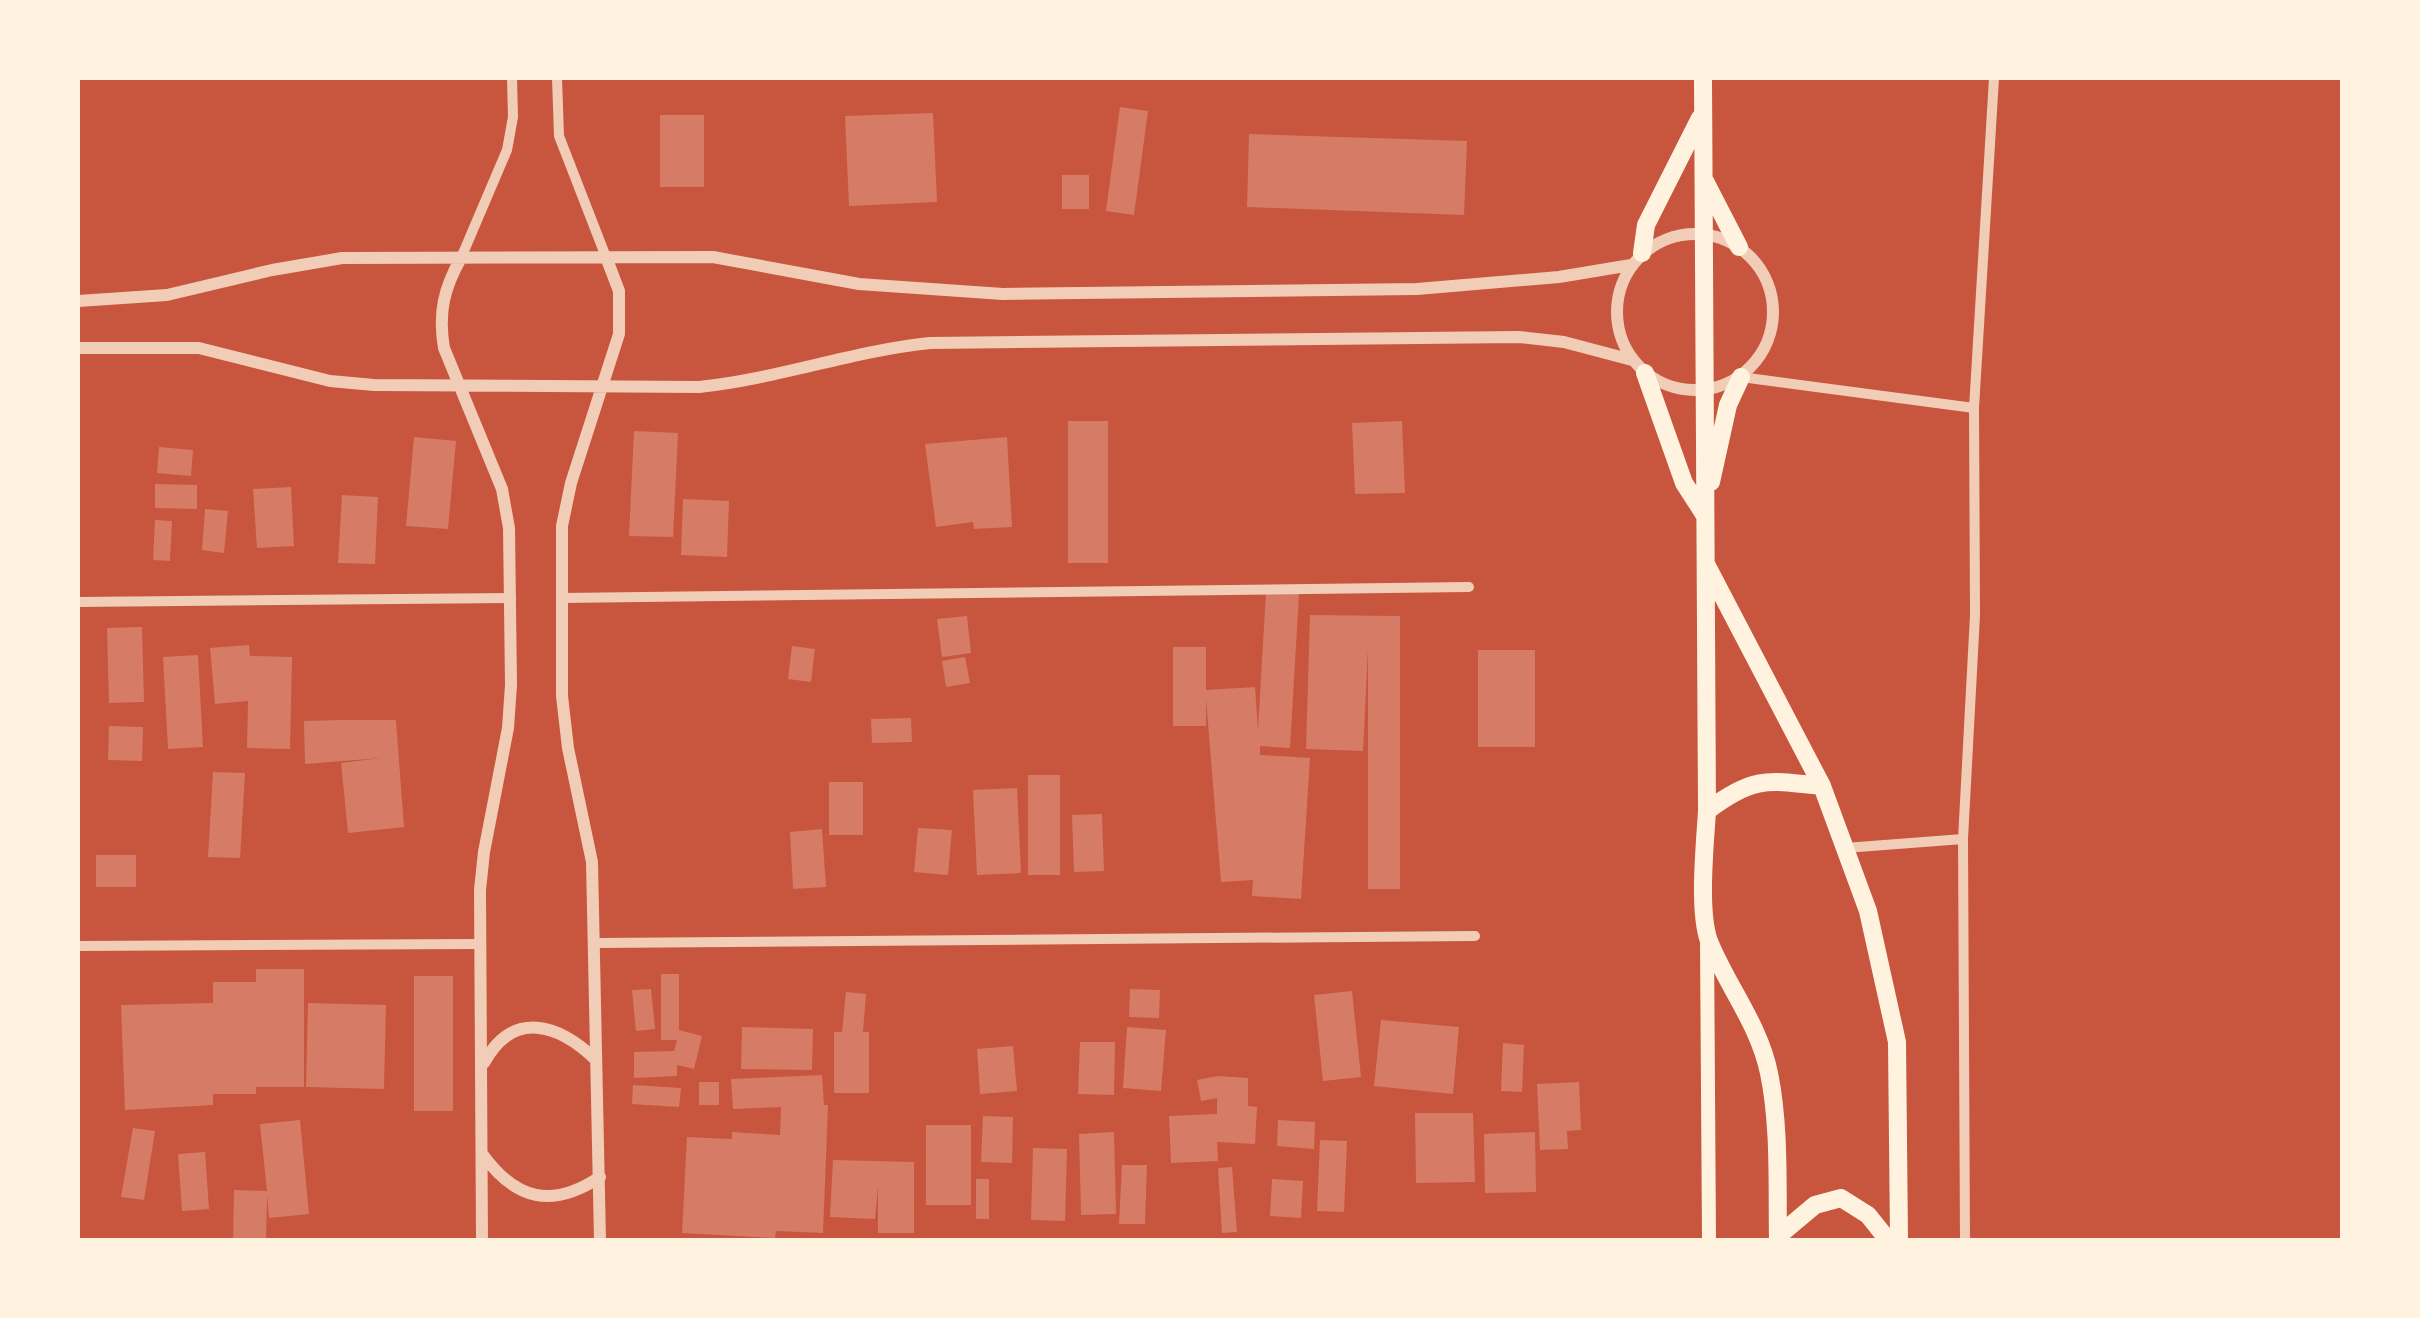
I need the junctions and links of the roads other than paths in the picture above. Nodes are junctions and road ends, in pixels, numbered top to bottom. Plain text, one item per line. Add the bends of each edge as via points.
1 (512, 78) edge
2 (556, 78) edge
3 (1702, 78) edge
4 (1994, 78) edge
5 (1703, 113) junction
6 (1703, 176) junction
7 (1704, 234) junction
8 (1739, 247) junction
9 (606, 257) junction
10 (460, 258) junction
11 (1636, 259) junction
12 (78, 301) edge
13 (78, 348) edge
14 (1638, 366) junction
15 (1741, 377) junction
16 (460, 386) junction
17 (600, 387) junction
18 (1704, 390) junction
19 (1974, 408) junction
20 (1705, 505) junction
21 (1705, 561) junction
22 (1468, 587) dead end
23 (511, 598) junction
24 (562, 598) junction
25 (78, 602) edge
26 (1822, 786) junction
27 (1707, 811) junction
28 (1963, 839) junction
29 (1845, 848) junction
30 (1475, 936) dead end
31 (1707, 936) junction
32 (596, 943) junction
33 (480, 944) junction
34 (78, 946) edge
35 (596, 1060) junction
36 (483, 1064) junction
37 (482, 1155) junction
38 (600, 1176) junction
39 (1778, 1238) edge
40 (482, 1240) edge
41 (600, 1240) edge
42 (1709, 1240) edge
43 (1888, 1240) edge
44 (1899, 1240) edge
45 (1965, 1240) edge

1 - 10 street via 507,150
2 - 9 street via 559,136
3 - 5 highway
4 - 19 street
5 - 6 highway
5 - 11 highway
6 - 7 highway
6 - 8 highway
7 - 8 street
7 - 11 street via 1671,238
7 - 18 highway
8 - 15 street via 1764,275 1772,299 1764,348
9 - 10 street
9 - 11 street via 713,257 859,284 1003,294 1418,289 1559,278
9 - 17 street via 621,310
10 - 12 street via 326,260 167,295
10 - 16 street via 444,294 441,329
11 - 14 street via 1616,312 1620,338
13 - 16 street via 200,348 330,381
14 - 17 street via 1564,342 1519,336 930,343 736,383
14 - 18 street via 1672,386
14 - 20 highway via 1684,482
15 - 18 street
15 - 19 street
15 - 20 highway
16 - 17 street
16 - 23 street via 502,490
17 - 24 street via 565,509
18 - 20 highway
19 - 28 street via 1975,614
20 - 21 highway
21 - 26 highway
21 - 27 highway
22 - 24 street
23 - 25 street
23 - 33 street via 509,714 484,852
24 - 32 street via 562,696 592,862
26 - 27 highway via 1748,784
26 - 29 highway
27 - 31 highway
28 - 29 street
28 - 45 street
29 - 44 highway via 1868,911 1897,1042
30 - 32 street
31 - 39 highway via 1751,1018 1769,1072
31 - 42 main road
32 - 35 street
33 - 34 street
33 - 36 street
35 - 36 street via 576,1040 531,1027 504,1037
35 - 38 street
36 - 37 street
37 - 38 street via 520,1192 556,1194
37 - 40 street
38 - 41 street
39 - 43 highway via 1815,1205 1841,1198 1868,1214

